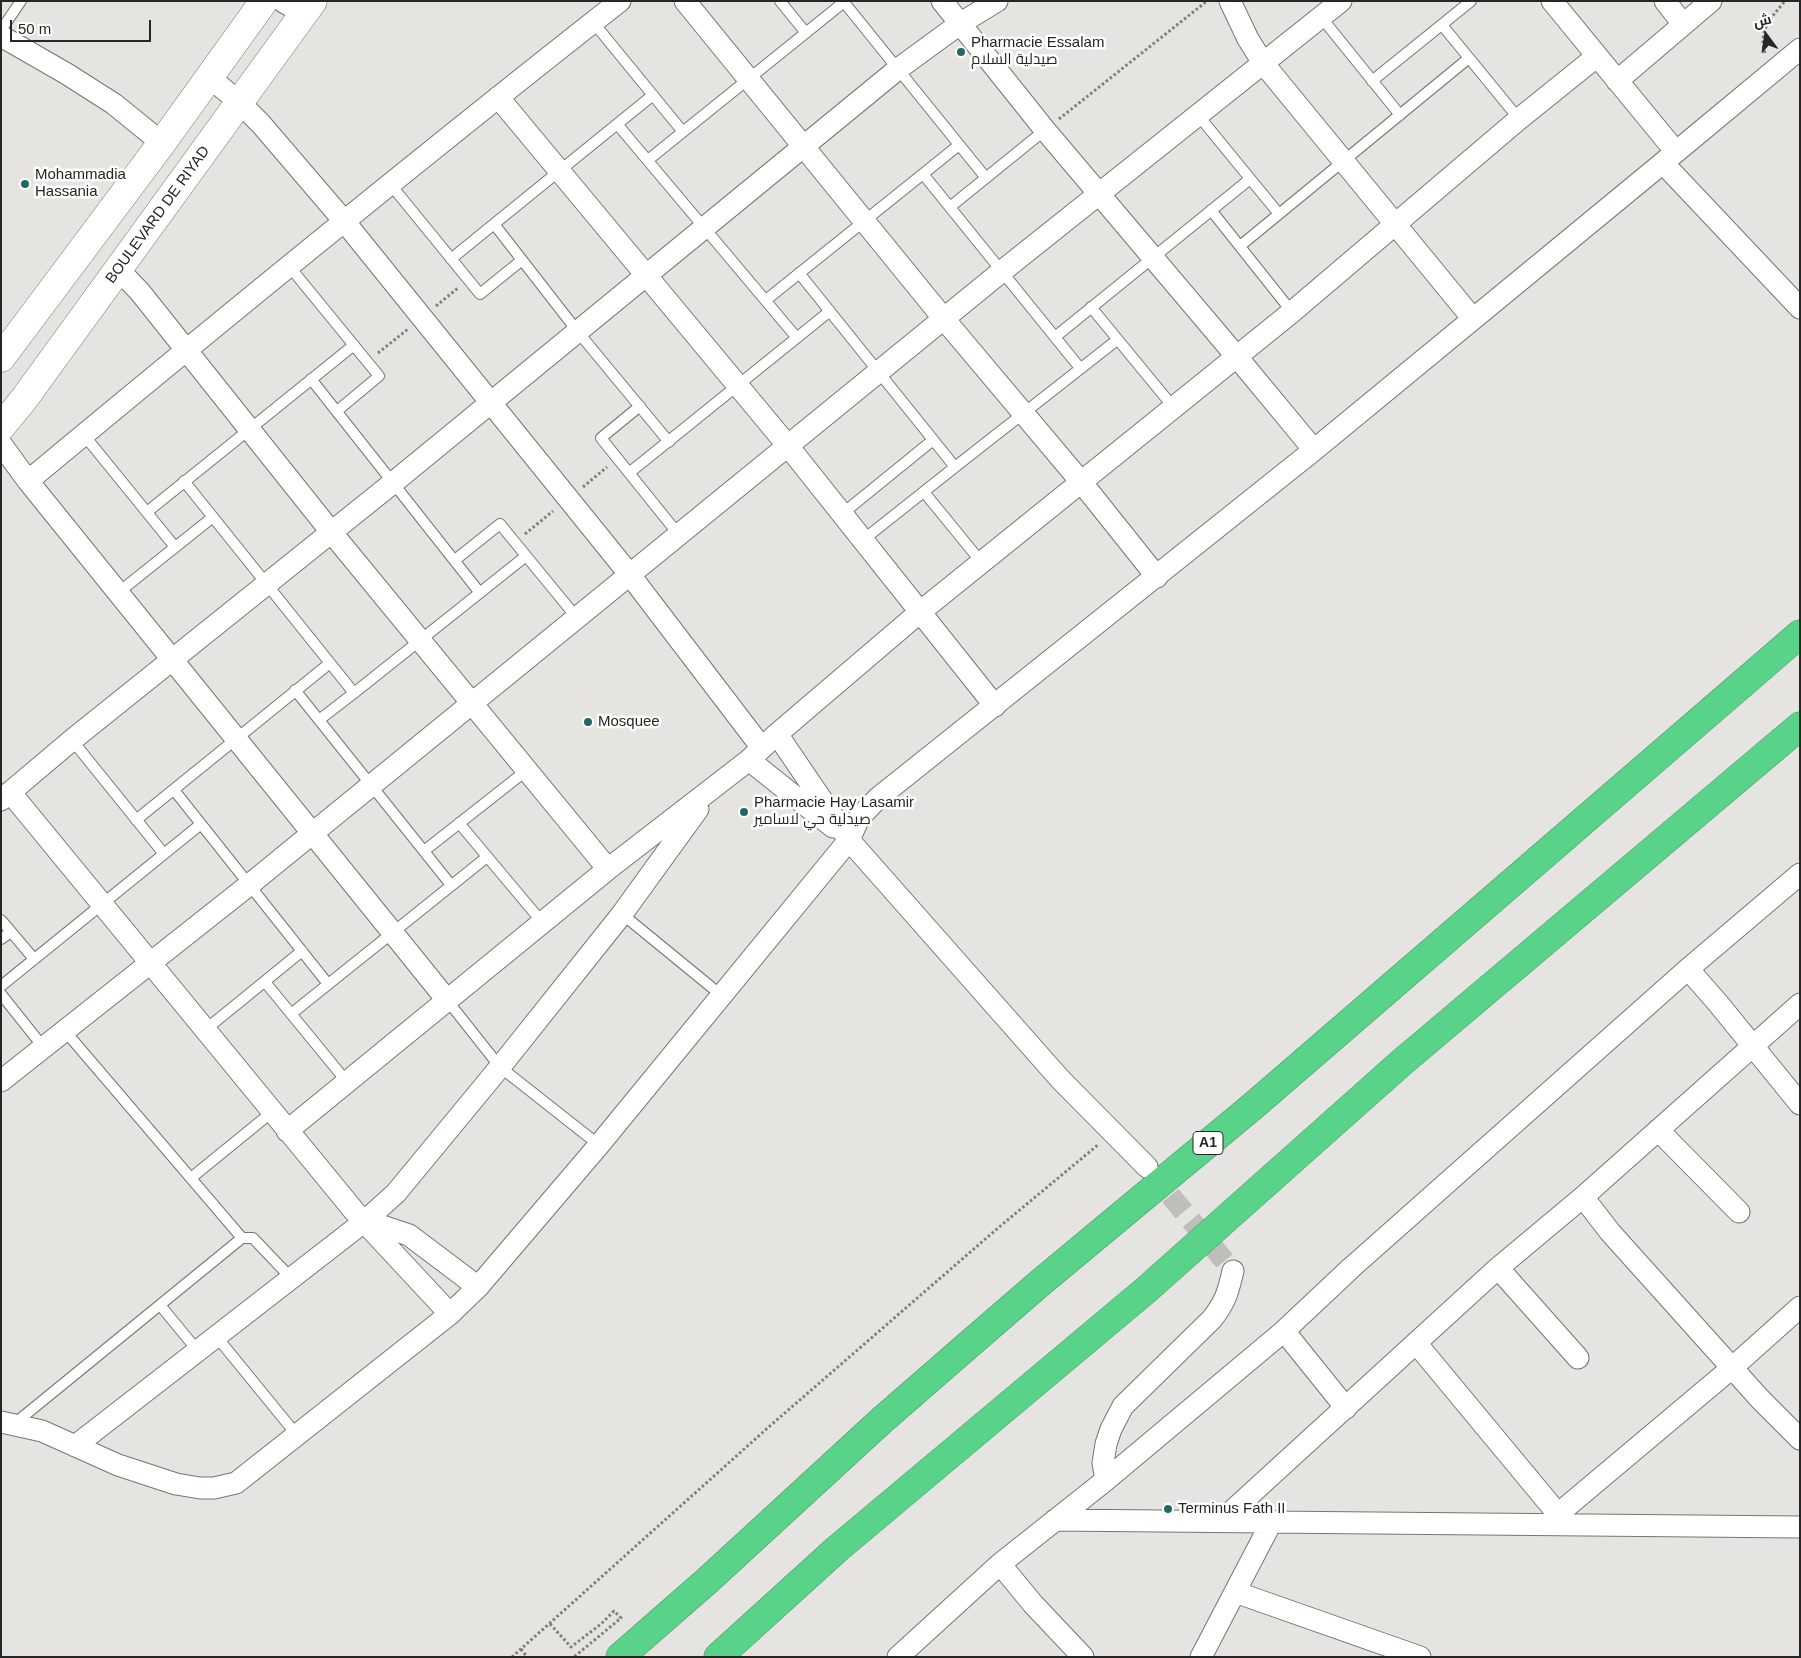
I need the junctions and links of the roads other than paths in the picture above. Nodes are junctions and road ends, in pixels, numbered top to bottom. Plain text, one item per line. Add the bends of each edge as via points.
1 (20, 1) edge
2 (264, 1) edge
3 (620, 1) edge
4 (685, 1) edge
5 (780, 1) edge
6 (942, 1) edge
7 (1230, 1) edge
8 (1341, 1) edge
9 (1471, 1) edge
10 (1552, 1) edge
11 (1664, 1) edge
12 (1710, 1) edge
13 (844, 2) edge
14 (988, 5) edge
15 (299, 6) edge
16 (1321, 18) junction
17 (593, 22) junction
18 (961, 23) junction
19 (1683, 24) junction
20 (1442, 25) junction
21 (1, 30) edge
22 (806, 33) junction
23 (1, 36) edge
24 (1800, 48) edge
25 (1596, 57) junction
26 (1469, 58) junction
27 (1264, 63) junction
28 (898, 69) junction
29 (208, 76) junction
30 (748, 79) junction
31 (1372, 81) junction
32 (1617, 81) junction
33 (653, 95) junction
34 (498, 98) junction
35 (239, 102) junction
36 (1198, 115) junction
37 (1400, 115) junction
38 (1519, 119) junction
39 (617, 124) junction
40 (1045, 130) junction
41 (683, 132) junction
42 (162, 142) junction
43 (959, 145) junction
44 (803, 147) junction
45 (1670, 158) junction
46 (648, 160) junction
47 (1344, 160) junction
48 (559, 171) junction
49 (923, 174) junction
50 (986, 178) junction
51 (1250, 178) junction
52 (391, 185) junction
53 (1099, 194) junction
54 (950, 207) junction
55 (1211, 210) junction
56 (1279, 214) junction
57 (344, 221) junction
58 (864, 221) junction
59 (494, 224) junction
60 (1397, 225) junction
61 (705, 228) junction
62 (1240, 246) junction
63 (1153, 257) junction
64 (451, 259) junction
65 (522, 260) junction
66 (289, 266) junction
67 (118, 269) junction
68 (1001, 272) junction
69 (799, 273) junction
70 (646, 276) junction
71 (766, 300) junction
72 (1092, 307) junction
73 (1800, 308) edge
74 (830, 311) junction
75 (1292, 312) junction
76 (944, 319) junction
77 (1473, 319) junction
78 (578, 332) junction
79 (1055, 337) junction
80 (797, 338) junction
81 (1117, 340) junction
82 (354, 345) junction
83 (185, 350) junction
84 (1238, 357) junction
85 (1, 358) edge
86 (1080, 368) junction
87 (879, 372) junction
88 (311, 379) junction
89 (738, 386) junction
90 (490, 404) junction
91 (640, 406) junction
92 (1174, 408) junction
93 (337, 411) junction
94 (1023, 413) junction
95 (1, 427) edge
96 (249, 429) junction
97 (84, 435) junction
98 (933, 440) junction
99 (669, 442) junction
100 (1, 444) edge
101 (788, 446) junction
102 (1314, 450) junction
103 (955, 467) junction
104 (629, 473) junction
105 (28, 481) junction
106 (184, 481) junction
107 (394, 482) junction
108 (1082, 483) junction
109 (924, 492) junction
110 (146, 512) junction
111 (842, 514) junction
112 (213, 517) junction
113 (332, 533) junction
114 (679, 535) junction
115 (863, 540) junction
116 (175, 547) junction
117 (526, 556) junction
118 (455, 560) junction
119 (982, 563) junction
120 (630, 575) junction
121 (1157, 577) junction
122 (267, 585) junction
123 (119, 592) junction
124 (480, 592) junction
125 (920, 612) junction
126 (577, 618) junction
127 (1800, 634) edge
128 (421, 640) junction
129 (174, 660) junction
130 (330, 663) junction
131 (296, 690) junction
132 (354, 692) junction
133 (472, 703) junction
134 (995, 706) junction
135 (319, 720) junction
136 (1800, 726) edge
137 (237, 738) junction
138 (72, 740) junction
139 (763, 747) junction
140 (527, 770) junction
141 (370, 785) junction
142 (713, 789) junction
143 (174, 790) junction
144 (6, 796) edge
145 (136, 820) junction
146 (459, 823) junction
147 (201, 824) junction
148 (314, 833) junction
149 (849, 840) junction
150 (424, 851) junction
151 (164, 854) junction
152 (487, 857) junction
153 (608, 869) junction
154 (1800, 874) edge
155 (249, 885) junction
156 (452, 885) junction
157 (102, 905) junction
158 (622, 914) junction
159 (1, 920) edge
160 (542, 922) junction
161 (11, 932) junction
162 (393, 932) junction
163 (1, 940) edge
164 (302, 951) junction
165 (34, 959) junction
166 (151, 964) junction
167 (1688, 969) junction
168 (264, 982) junction
169 (328, 984) junction
170 (1, 986) edge
171 (1, 994) edge
172 (721, 995) junction
173 (447, 1000) junction
174 (1800, 1004) edge
175 (291, 1014) junction
176 (205, 1030) junction
177 (65, 1031) junction
178 (1752, 1046) junction
179 (44, 1048) junction
180 (500, 1067) junction
181 (1, 1081) edge
182 (347, 1082) junction
183 (1800, 1104) edge
184 (272, 1112) junction
185 (1658, 1130) junction
186 (287, 1131) junction
187 (600, 1145) junction
188 (1147, 1167) tunnel mouth
189 (191, 1178) junction
190 (1583, 1197) junction
191 (1739, 1212) dead end
192 (364, 1220) junction
193 (242, 1238) junction
194 (1498, 1268) junction
195 (1233, 1271) dead end
196 (291, 1278) junction
197 (478, 1287) junction
198 (160, 1305) junction
199 (1800, 1307) edge
200 (450, 1314) junction
201 (1284, 1331) junction
202 (216, 1336) junction
203 (1416, 1343) junction
204 (197, 1350) junction
205 (1578, 1358) dead end
206 (1733, 1367) junction
207 (1346, 1408) junction
208 (7, 1423) edge
209 (296, 1434) junction
210 (1800, 1439) edge
211 (76, 1446) junction
212 (1106, 1480) junction
213 (1055, 1520) junction
214 (1563, 1520) junction
215 (1272, 1521) junction
216 (1220, 1522) junction
217 (1800, 1527) edge
218 (1000, 1564) junction
219 (1235, 1592) junction
220 (1073, 1654) edge
221 (620, 1657) edge
222 (718, 1657) edge
223 (898, 1657) edge
224 (1201, 1657) edge
225 (1420, 1657) edge

1 - 21 lane
2 - 29 main road
3 - 17 street
4 - 30 street
5 - 22 lane
6 - 18 street
7 - 27 street
8 - 16 street
9 - 20 lane
10 - 25 street
11 - 19 street
12 - 19 street
13 - 22 lane
13 - 28 lane
14 - 18 street
15 - 35 main road, BOULEVARD DE RIYAD
16 - 27 street
16 - 31 lane
17 - 33 lane
17 - 34 street
18 - 28 street
18 - 40 street
19 - 32 street
20 - 26 lane
20 - 31 lane
22 - 30 lane
23 - 42 street via 114,104
24 - 45 street
25 - 32 street
25 - 38 street
26 - 37 lane
26 - 38 lane
27 - 36 street
27 - 47 street
28 - 43 lane
28 - 44 street
29 - 35 street
29 - 42 main road
30 - 41 lane
30 - 44 street
31 - 37 lane
32 - 45 street
33 - 39 lane
33 - 41 lane
34 - 48 street
34 - 52 street
35 - 57 street
35 - 67 main road, BOULEVARD DE RIYAD
36 - 51 lane
36 - 53 street
37 - 47 lane
38 - 60 street
39 - 46 lane
39 - 48 lane
40 - 50 lane
40 - 53 street
41 - 46 lane
42 - 85 main road
43 - 49 lane
43 - 50 lane
44 - 58 street
44 - 61 street
45 - 73 street
45 - 77 street
46 - 61 lane
47 - 56 lane
47 - 60 street
48 - 59 lane
48 - 70 street
49 - 54 lane
49 - 58 lane
50 - 54 lane
51 - 55 lane
51 - 56 lane
52 - 57 street
52 - 64 lane
53 - 63 street
53 - 68 street
54 - 68 lane
55 - 62 lane
55 - 63 lane
56 - 62 lane
57 - 66 street
57 - 90 street
58 - 69 lane
58 - 76 street
59 - 64 lane
59 - 65 lane
60 - 75 street
60 - 77 street
61 - 70 street
61 - 71 lane
62 - 75 lane
63 - 72 lane
63 - 84 street
64 - 65 lane via 480,294
65 - 78 lane
66 - 82 lane
66 - 83 street
67 - 83 street
67 - 95 main road, BOULEVARD DE RIYAD
68 - 76 street
68 - 79 lane
69 - 71 lane
69 - 74 lane
70 - 78 street
70 - 89 street
71 - 80 lane
72 - 79 lane
72 - 81 lane
74 - 80 lane
74 - 87 lane
75 - 84 street
76 - 87 street
76 - 94 street
77 - 102 street
78 - 90 street
78 - 91 lane
79 - 86 lane
80 - 89 lane
81 - 86 lane
81 - 92 lane
82 - 88 lane
82 - 93 lane via 379,376
83 - 96 street
83 - 97 street
84 - 92 street
84 - 102 street
86 - 94 lane
87 - 98 lane
87 - 101 street
88 - 93 lane
88 - 96 lane
89 - 99 lane
89 - 101 street
90 - 107 street
90 - 120 street
91 - 99 lane
91 - 104 lane via 601,438
92 - 108 street
93 - 107 lane
94 - 103 lane
94 - 108 street
96 - 106 lane
96 - 113 street
97 - 105 street
97 - 110 lane
98 - 103 lane
98 - 111 lane
99 - 104 lane
100 - 105 street
101 - 111 street
101 - 114 street
102 - 121 street
103 - 109 lane
104 - 114 lane
105 - 123 street
106 - 110 lane
106 - 112 lane
107 - 113 street
107 - 118 lane
108 - 119 street
108 - 121 street
109 - 115 lane
109 - 119 lane
110 - 116 lane
111 - 115 street
112 - 116 lane
112 - 122 lane
113 - 122 street
113 - 128 street
114 - 120 street
115 - 125 street
116 - 123 lane
117 - 118 lane via 500,524
117 - 124 lane
117 - 126 lane
118 - 124 lane
119 - 125 street
120 - 126 street
120 - 139 street
121 - 134 street
122 - 129 street
122 - 130 lane
123 - 129 street
124 - 128 lane
125 - 134 street
125 - 139 street
126 - 133 street
127 - 221 highway, A1 via 1253,1106 996,1321
128 - 132 lane
128 - 133 street
129 - 137 street
129 - 138 street
130 - 131 lane
130 - 132 lane
131 - 135 lane
131 - 137 lane
132 - 135 lane
133 - 140 street
133 - 141 street
134 - 149 street via 878,798 859,818
135 - 141 lane
136 - 222 highway via 1401,1064 1146,1290 837,1549
137 - 143 lane
137 - 148 street
138 - 144 street
138 - 145 lane
139 - 142 street
139 - 149 street
139 - 149 street
140 - 146 lane
140 - 153 street
141 - 148 street
141 - 150 lane
142 - 153 street
142 - 158 street
143 - 145 lane
143 - 147 lane
144 - 157 street
145 - 151 lane
146 - 150 lane
146 - 152 lane
147 - 151 lane
147 - 155 lane
148 - 155 street
148 - 162 street
149 - 172 street
149 - 188 street via 1060,1079
150 - 156 lane
151 - 157 lane
152 - 156 lane
152 - 160 lane
153 - 160 street
154 - 167 street
155 - 164 lane
155 - 166 street
156 - 162 lane
157 - 165 lane
157 - 166 street
158 - 172 lane
158 - 180 street
159 - 161 lane
160 - 173 street
161 - 163 lane
161 - 165 lane
162 - 169 lane
162 - 173 street
164 - 168 lane
164 - 169 lane
165 - 170 lane
166 - 176 street
166 - 177 street
167 - 178 street
167 - 201 street
168 - 175 lane
168 - 176 lane
169 - 175 lane
171 - 179 lane
172 - 187 street
173 - 180 lane
173 - 182 street
174 - 178 street
175 - 182 lane
176 - 184 street
177 - 179 street
177 - 189 lane
178 - 183 street
178 - 185 street
179 - 181 street
180 - 187 lane
180 - 192 street via 396,1193
182 - 186 street
184 - 186 street
184 - 189 lane
185 - 190 street
185 - 191 street
186 - 192 street
187 - 197 street
189 - 193 lane
190 - 194 street
190 - 206 street via 1610,1232
192 - 196 street
192 - 197 street via 409,1235
192 - 200 street
193 - 196 lane via 253,1238
193 - 198 lane
194 - 203 street
194 - 205 street
195 - 212 street via 1224,1304 1212,1319 1123,1406 1106,1444
196 - 202 street
197 - 200 street
198 - 204 lane
198 - 208 lane
199 - 206 street
200 - 209 street
201 - 207 street
201 - 212 street
202 - 204 street
202 - 209 lane
203 - 207 street
203 - 214 street
204 - 211 street
206 - 210 street
206 - 214 street
207 - 216 street
208 - 211 street via 42,1431
209 - 211 street via 236,1483 214,1488 176,1484 148,1476
212 - 213 street
213 - 216 street
213 - 218 street
214 - 215 street
214 - 217 street
215 - 216 street
215 - 219 street
218 - 220 street
218 - 223 street
219 - 224 street
219 - 225 street

